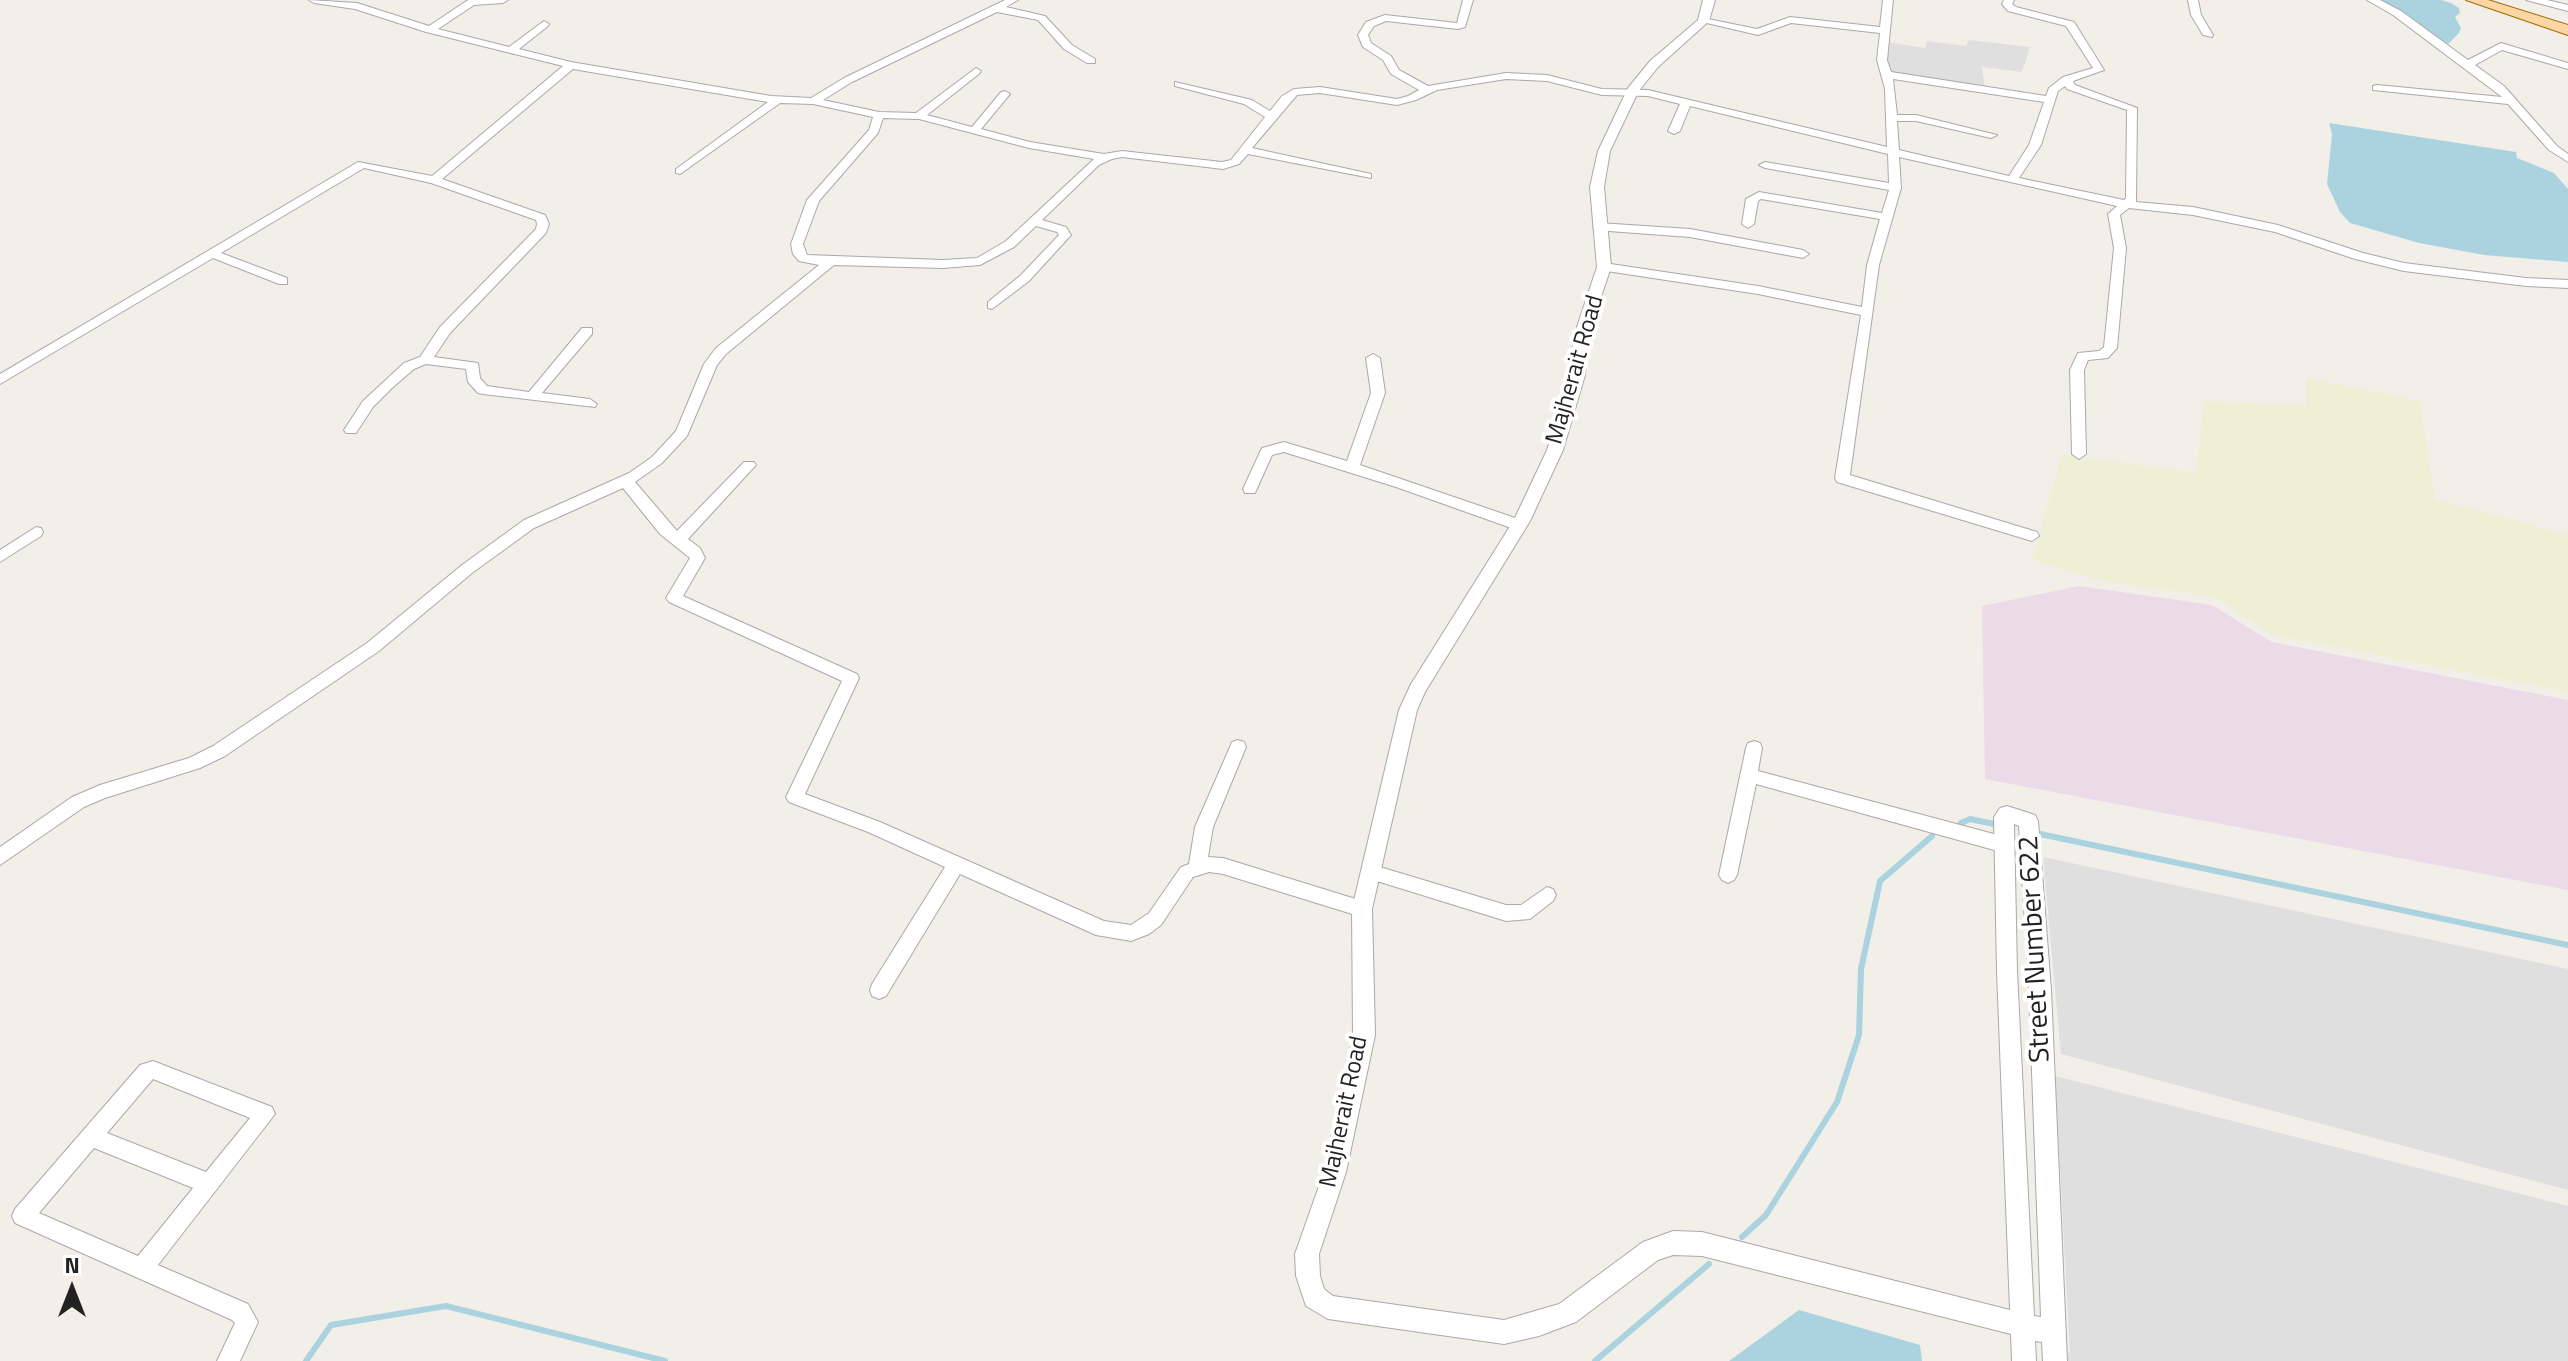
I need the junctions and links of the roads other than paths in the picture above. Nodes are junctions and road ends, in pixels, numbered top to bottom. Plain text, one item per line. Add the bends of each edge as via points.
1 (314, 0) edge
2 (503, 0) edge
3 (1013, 0) edge
4 (1468, 0) edge
5 (1709, 0) edge
6 (1888, 0) edge
7 (2009, 0) edge
8 (2193, 0) edge
9 (2372, 0) edge
10 (2473, 0) edge
11 (2483, 0) edge
12 (2532, 0) edge
13 (361, 3) edge
14 (2568, 8) edge
15 (999, 9) junction
16 (1703, 21) junction
17 (544, 24) dead end
18 (2568, 29) edge
19 (430, 30) junction
20 (1886, 31) junction
21 (2208, 35) dead end
22 (511, 50) junction
23 (1091, 61) dead end
24 (2469, 64) junction
25 (571, 65) junction
26 (2568, 66) edge
27 (976, 71) dead end
28 (1887, 75) junction
29 (2067, 79) junction
30 (1179, 84) dead end
31 (2377, 88) dead end
32 (1425, 89) junction
33 (1632, 91) junction
34 (1005, 94) dead end
35 (777, 100) junction
36 (2049, 100) junction
37 (813, 101) junction
38 (2512, 101) junction
39 (1686, 103) junction
40 (879, 115) junction
41 (919, 116) junction
42 (1271, 116) junction
43 (1893, 118) junction
44 (974, 131) junction
45 (1674, 131) dead end
46 (1991, 135) dead end
47 (1246, 150) junction
48 (1895, 153) junction
49 (1106, 158) junction
50 (2568, 159) edge
51 (1765, 165) dead end
52 (680, 171) dead end
53 (1367, 176) dead end
54 (434, 180) junction
55 (2012, 180) junction
56 (1895, 188) junction
57 (2126, 204) junction
58 (1887, 217) junction
59 (1034, 221) junction
60 (1748, 224) dead end
61 (1599, 227) junction
62 (210, 253) junction
63 (1803, 254) dead end
64 (830, 262) junction
65 (1604, 267) junction
66 (283, 281) dead end
67 (2568, 284) edge
68 (992, 305) dead end
69 (1868, 311) junction
70 (587, 331) dead end
71 (1373, 358) dead end
72 (425, 360) junction
73 (0, 380) edge
74 (532, 397) junction
75 (590, 404) dead end
76 (351, 430) dead end
77 (2079, 454) dead end
78 (749, 465) dead end
79 (1352, 468) junction
80 (625, 480) junction
81 (1250, 489) dead end
82 (1519, 525) junction
83 (36, 532) dead end
84 (2032, 536) dead end
85 (678, 540) junction
86 (0, 557) edge
87 (1238, 747) dead end
88 (1754, 748) dead end
89 (1749, 775) junction
90 (2005, 845) junction
91 (0, 857) edge
92 (957, 864) junction
93 (1197, 867) junction
94 (1370, 872) junction
95 (1728, 875) dead end
96 (1547, 895) dead end
97 (1362, 909) junction
98 (2008, 982) junction
99 (879, 990) dead end
100 (2040, 990) junction
101 (91, 1137) junction
102 (210, 1184) junction
103 (142, 1268) junction
104 (2023, 1324) junction
105 (2054, 1333) junction
106 (228, 1361) edge
107 (2024, 1361) edge
108 (2055, 1361) edge

1 - 13 street
2 - 19 street via 472,2
3 - 15 street
4 - 32 street via 1461,25 1385,18 1370,24 1363,35 1395,72
5 - 16 street
6 - 20 street
7 - 29 street via 2008,7 2017,11 2070,24 2099,70
8 - 21 street
9 - 24 street
10 - 18 main road
11 - 18 main road
12 - 14 street
13 - 19 street
15 - 23 street via 1041,18 1068,47
15 - 37 street
16 - 20 street via 1758,32 1790,20
16 - 33 street, Majherait Road
17 - 22 street
19 - 22 street
20 - 28 street via 1882,60
22 - 25 street
24 - 26 street via 2501,46
24 - 38 street
25 - 35 street
25 - 54 street
27 - 41 street
28 - 36 street
28 - 43 street
29 - 36 street
29 - 57 street via 2071,87 2132,108 2132,199
30 - 42 street via 1248,102
31 - 38 street
32 - 33 street via 1506,76 1547,78 1602,92
32 - 42 street via 1397,102 1305,90 1286,98
33 - 39 street
33 - 61 street, Majherait Road via 1604,151 1597,187
34 - 44 street
35 - 37 street
35 - 52 street
36 - 55 street via 2035,145
37 - 40 street
38 - 50 street
39 - 45 street
39 - 48 street
40 - 41 street
40 - 64 street via 874,131 813,200 800,233 799,254
41 - 44 street
42 - 47 street
43 - 46 street
43 - 48 street
44 - 49 street
47 - 49 street via 1223,166 1122,154
47 - 53 street
48 - 55 street
48 - 56 street
49 - 59 street
51 - 56 street
54 - 62 street via 372,165 353,168
54 - 72 street via 541,218 543,224 445,330
55 - 57 street
56 - 58 street
57 - 67 street via 2278,229 2404,267
57 - 77 street via 2114,214 2120,255 2110,348 2103,355 2083,356 2077,370
58 - 60 street via 1759,195 1752,199
58 - 69 street via 1873,265
59 - 64 street via 1003,249 972,264
59 - 68 street via 1065,235
61 - 63 street via 1690,233
61 - 65 street, Majherait Road
62 - 66 street
62 - 73 street
64 - 80 street via 721,351 682,433 657,460
65 - 69 street
65 - 82 street, Majherait Road via 1581,336 1578,375 1555,450
69 - 84 street via 1842,478
70 - 74 street
71 - 79 street via 1378,393
72 - 74 street via 468,364 483,390
72 - 76 street via 387,385
74 - 75 street
78 - 85 street
79 - 81 street via 1274,447 1267,451
79 - 82 street
80 - 85 street
80 - 91 street via 529,524 373,647 219,751 78,802
82 - 94 street, Majherait Road via 1417,689
83 - 86 street
85 - 92 street via 698,558 674,598 851,678 795,797
87 - 93 street via 1204,827
88 - 89 street
89 - 90 street
89 - 95 street
90 - 98 street, Street Number 622
90 - 100 street, Street Number 622 via 2005,815 2027,819
92 - 93 street via 1079,920 1131,933 1155,919 1187,872
92 - 99 street
93 - 97 street via 1223,866
94 - 96 street via 1506,913 1524,913
94 - 97 street, Majherait Road
97 - 104 street, Majherait Road via 1364,1035 1335,1172 1307,1254 1315,1297 1328,1307 1504,1332 1567,1313 1651,1250 1673,1243 1702,1244
98 - 100 street
98 - 104 street, Street Number 622
100 - 105 street, Street Number 622
101 - 102 street
101 - 102 street via 150,1070 264,1113
101 - 103 street via 22,1216
102 - 103 street
103 - 106 street via 240,1312 247,1322
104 - 105 street, Majherait Road
104 - 107 street, Street Number 622
105 - 108 street, Street Number 622

